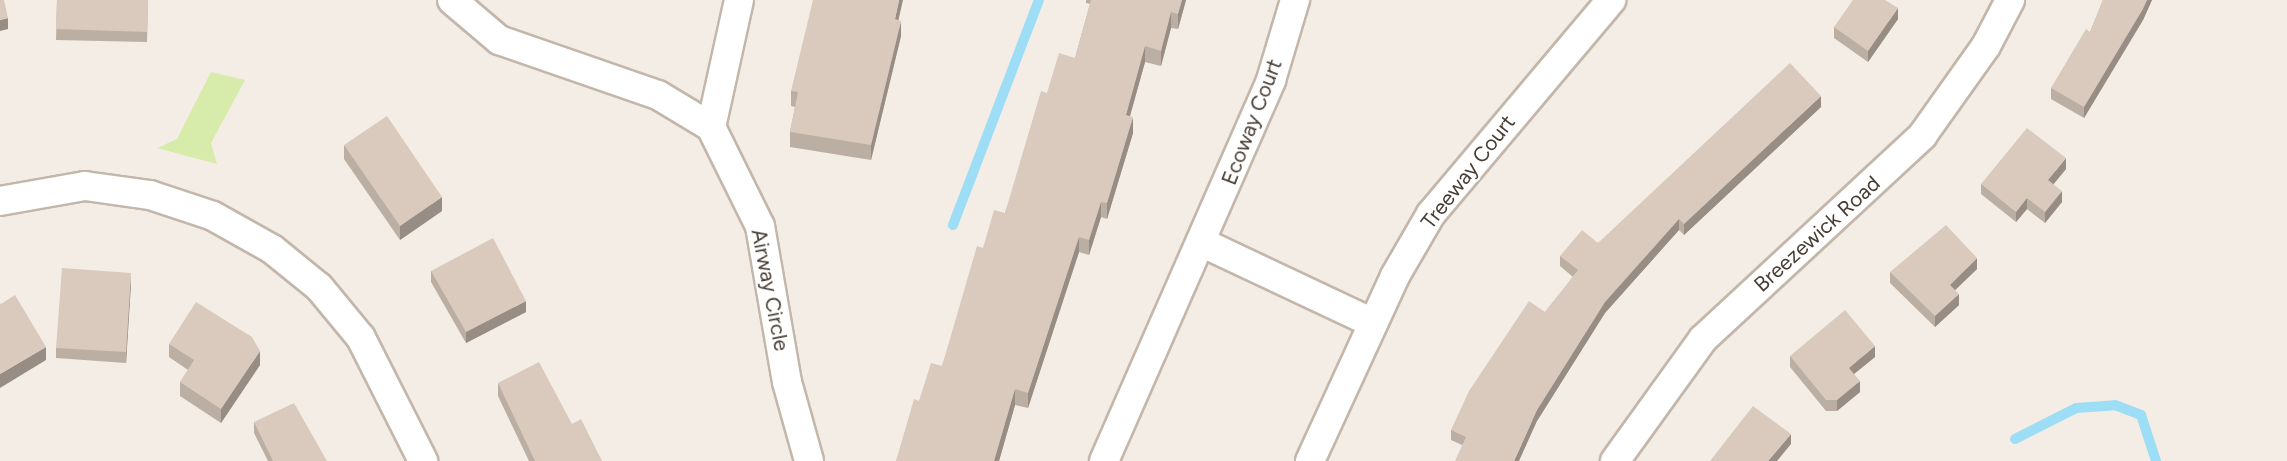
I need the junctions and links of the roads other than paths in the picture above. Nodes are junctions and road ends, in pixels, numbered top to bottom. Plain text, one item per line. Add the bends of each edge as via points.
1 (452, 0) edge
2 (739, 0) edge
3 (1295, 0) edge
4 (1611, 0) edge
5 (2010, 0) edge
6 (711, 127) junction
7 (0, 201) edge
8 (1203, 243) junction
9 (1373, 323) junction
10 (423, 461) edge
11 (809, 461) edge
12 (1104, 461) edge
13 (1310, 461) edge
14 (1615, 461) edge

1 - 6 street via 499,40 658,95
2 - 6 street
3 - 8 street, Ecoway Court via 1271,80
4 - 9 street, Treeway Court via 1431,214
5 - 14 street, Breezewick Road via 1986,46 1922,136 1703,339
6 - 11 street, Airway Circle via 760,226 787,382
7 - 10 street via 85,186 150,195 213,216 272,249 318,287 361,338
8 - 9 street
8 - 12 street, Ecoway Court
9 - 13 street, Treeway Court

